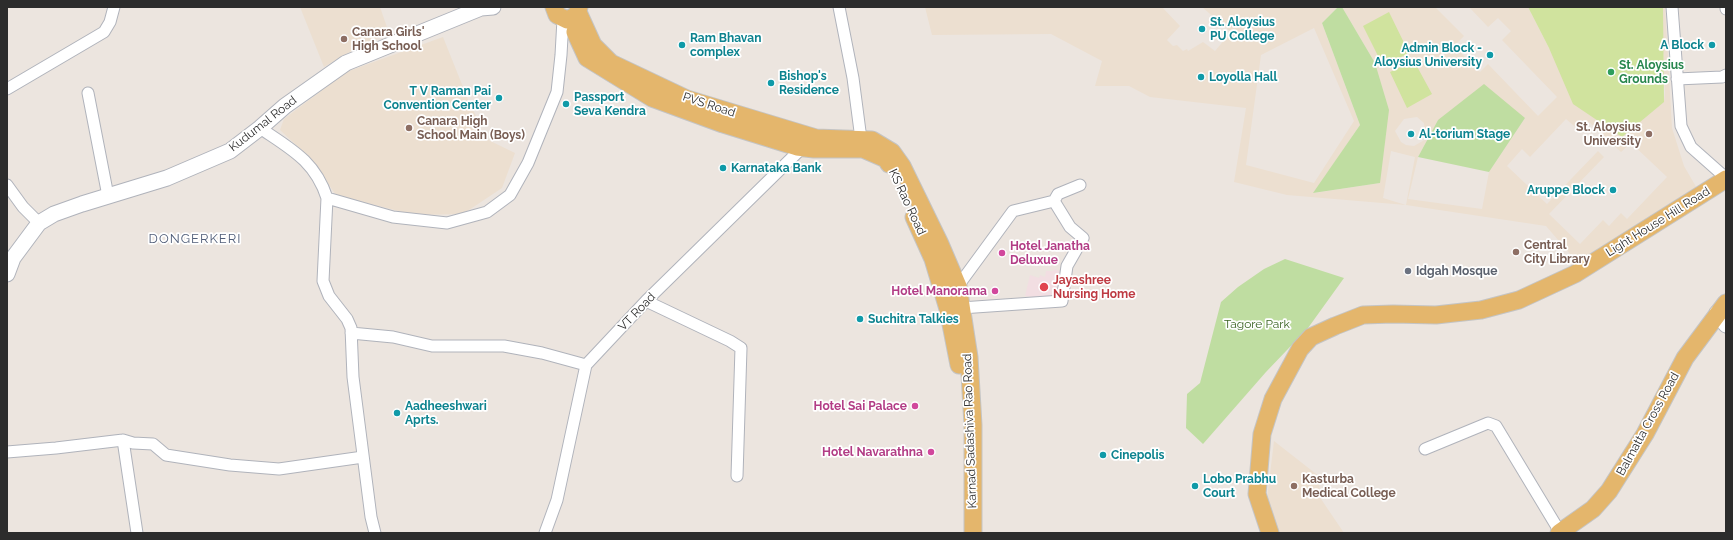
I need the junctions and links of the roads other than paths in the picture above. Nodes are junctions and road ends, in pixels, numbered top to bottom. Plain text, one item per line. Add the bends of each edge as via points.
1 (114, 7) edge
2 (493, 7) edge
3 (839, 7) edge
4 (1672, 7) edge
5 (569, 13) edge
6 (1726, 75) edge
7 (1677, 79) junction
8 (7, 89) edge
9 (88, 93) dead end
10 (260, 128) junction
11 (867, 139) junction
12 (807, 142) junction
13 (1726, 178) edge
14 (7, 185) edge
15 (1080, 185) dead end
16 (108, 196) junction
17 (327, 198) junction
18 (1054, 201) junction
19 (39, 223) junction
20 (7, 274) edge
21 (950, 289) junction
22 (646, 302) junction
23 (961, 308) junction
24 (1723, 314) edge
25 (351, 333) junction
26 (586, 365) junction
27 (123, 440) junction
28 (1425, 450) dead end
29 (7, 452) edge
30 (364, 456) junction
31 (737, 476) dead end
32 (1560, 532) edge
33 (137, 533) edge
34 (375, 533) edge
35 (545, 533) edge
36 (966, 533) edge
37 (973, 533) edge
38 (1270, 533) edge

1 - 8 street via 104,32
2 - 10 street, Kudumal Road via 481,8 346,63 284,106
3 - 11 street
4 - 7 street
5 - 12 main road, PVS Road via 593,45 612,63 688,99
5 - 17 street via 557,92 528,163 510,194 487,212 447,223 393,217
6 - 7 street
7 - 13 street via 1680,126 1687,142
9 - 16 street
10 - 16 street, Kudumal Road via 230,151 168,178
10 - 17 street via 301,156 312,167
11 - 12 main road, PVS Road via 816,138
11 - 21 main road, Karnad Sadashiva Rao Road via 892,152 902,166 940,244
12 - 21 main road, KS Rao Road via 862,149 886,159 900,182 933,259
12 - 22 street, VT Road
13 - 38 main road, Light House Hill Road via 1575,274 1519,300 1481,310 1436,315 1363,315 1311,337 1300,349 1273,399 1262,434 1257,494
14 - 19 street
15 - 18 street via 1058,194
16 - 19 street, Kudumal Road via 54,214
17 - 25 street via 323,281 328,296 347,319
18 - 21 street via 1014,211
18 - 23 street via 1070,227 1083,238 1067,266 1062,301
19 - 20 street, Kudumal Road via 13,258
21 - 23 main road, Karnad Sadashiva Rao Road
21 - 36 main road, KS Rao Road via 948,310 959,365 966,426
22 - 26 street, VT Road
22 - 31 street via 741,348
23 - 37 main road, Karnad Sadashiva Rao Road via 969,357
24 - 32 main road, Balmatta Cross Road via 1685,358 1645,434 1609,491 1593,509
25 - 26 street via 393,337 432,346 504,346
25 - 30 street via 353,377
26 - 35 street via 557,500
27 - 29 street
27 - 30 street via 153,444 166,455 230,465 279,469
27 - 33 street
28 - 32 street via 1488,423 1493,424
30 - 34 street

